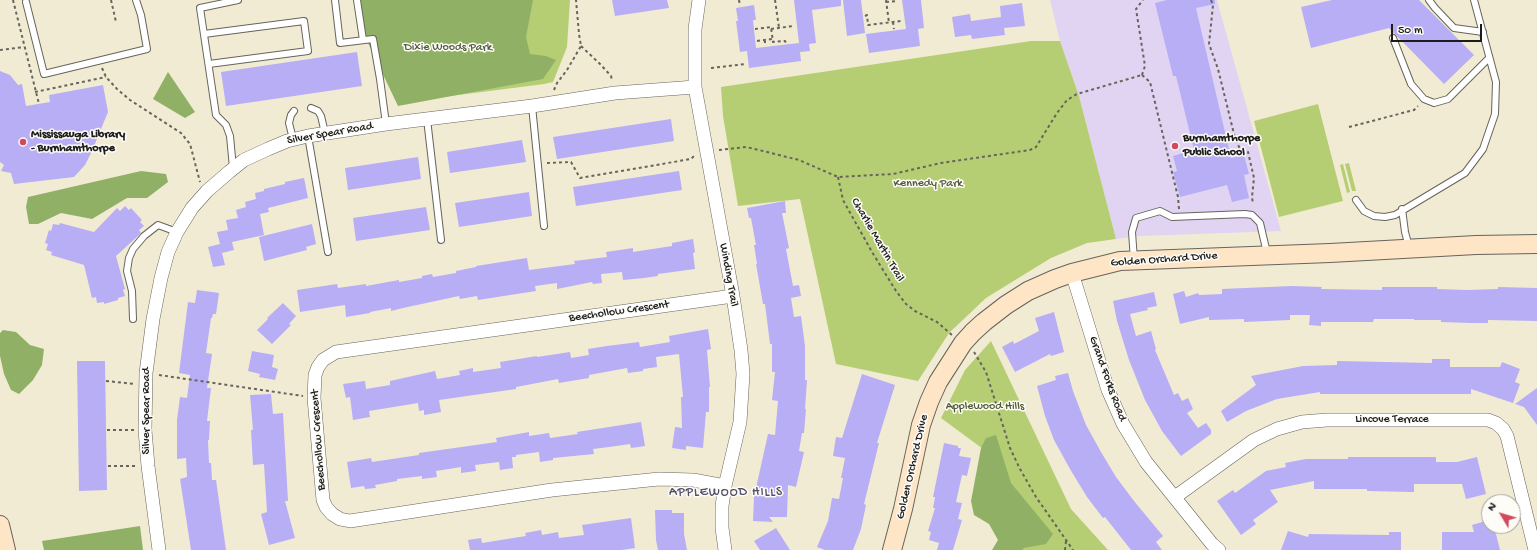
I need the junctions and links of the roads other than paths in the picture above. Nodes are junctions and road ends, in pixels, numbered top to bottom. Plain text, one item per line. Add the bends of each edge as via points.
1 (136, 0) edge
2 (238, 0) edge
3 (334, 0) edge
4 (357, 0) edge
5 (699, 0) edge
6 (1429, 0) edge
7 (1474, 0) edge
8 (26, 2) dead end
9 (1483, 32) junction
10 (204, 34) junction
11 (1393, 38) dead end
12 (363, 40) junction
13 (1490, 58) junction
14 (208, 64) junction
15 (694, 87) junction
16 (532, 106) junction
17 (311, 108) dead end
18 (294, 111) dead end
19 (427, 119) junction
20 (386, 124) junction
21 (325, 133) junction
22 (308, 136) junction
23 (292, 139) junction
24 (233, 168) junction
25 (1356, 200) dead end
26 (1402, 209) junction
27 (544, 226) dead end
28 (177, 232) junction
29 (442, 240) dead end
30 (1537, 244) edge
31 (1410, 249) junction
32 (328, 252) dead end
33 (1268, 254) junction
34 (1134, 260) junction
35 (1072, 273) junction
36 (733, 296) junction
37 (133, 318) dead end
38 (725, 486) junction
39 (1175, 497) junction
40 (0, 525) edge
41 (6, 550) edge
42 (159, 550) edge
43 (725, 550) edge
44 (892, 550) edge
45 (1218, 550) edge
46 (1535, 550) edge

1 - 8 lane via 147,49 44,74
2 - 10 lane via 200,8
3 - 12 lane via 340,43
4 - 12 lane
5 - 15 street, Winding Trail via 695,30
6 - 9 lane via 1454,28
7 - 9 lane
9 - 13 lane
10 - 14 lane
10 - 14 lane via 304,21 308,51
11 - 13 lane via 1411,84 1424,99 1434,103 1448,99
12 - 20 lane via 373,39
13 - 26 lane via 1496,82 1495,114 1483,149 1465,173
14 - 24 lane via 216,115 226,125 230,136
15 - 16 street, Silver Spear Road via 615,93
15 - 36 street, Winding Trail
16 - 19 street, Silver Spear Road
16 - 27 lane
17 - 21 lane via 322,116
18 - 23 lane via 289,123
19 - 20 street, Silver Spear Road
19 - 29 lane
20 - 21 street, Silver Spear Road
21 - 22 street, Silver Spear Road
22 - 23 street, Silver Spear Road
22 - 32 lane
23 - 24 street, Silver Spear Road
24 - 28 street, Silver Spear Road via 192,208
25 - 26 lane via 1364,211 1374,216 1395,215
26 - 31 lane
28 - 37 lane via 158,225 144,236 133,250 127,271 132,291
28 - 42 street, Silver Spear Road via 161,278 146,379 145,430
30 - 31 street, Golden Orchard Drive
31 - 33 street, Golden Orchard Drive
33 - 34 street, Golden Orchard Drive
33 - 34 lane via 1260,223 1252,215 1172,217 1160,211 1136,218 1132,232
34 - 35 street, Golden Orchard Drive via 1099,265
35 - 39 street, Grand Forks Road via 1108,390 1123,424 1146,462
35 - 44 street, Golden Orchard Drive via 1028,291 1006,305 973,332 952,360 938,382 921,425
36 - 38 street, Winding Trail via 741,350 743,388 740,422
36 - 38 street, Beechollow Crescent via 336,352 323,360 318,367 314,398 323,500 329,511 340,519 350,521 552,490 659,479 693,480
38 - 43 street, Winding Trail via 722,528
39 - 45 street, Grand Forks Road
39 - 46 street, Lincove Terrace via 1254,440 1277,429 1302,422 1488,420 1496,423 1507,436
40 - 41 street

